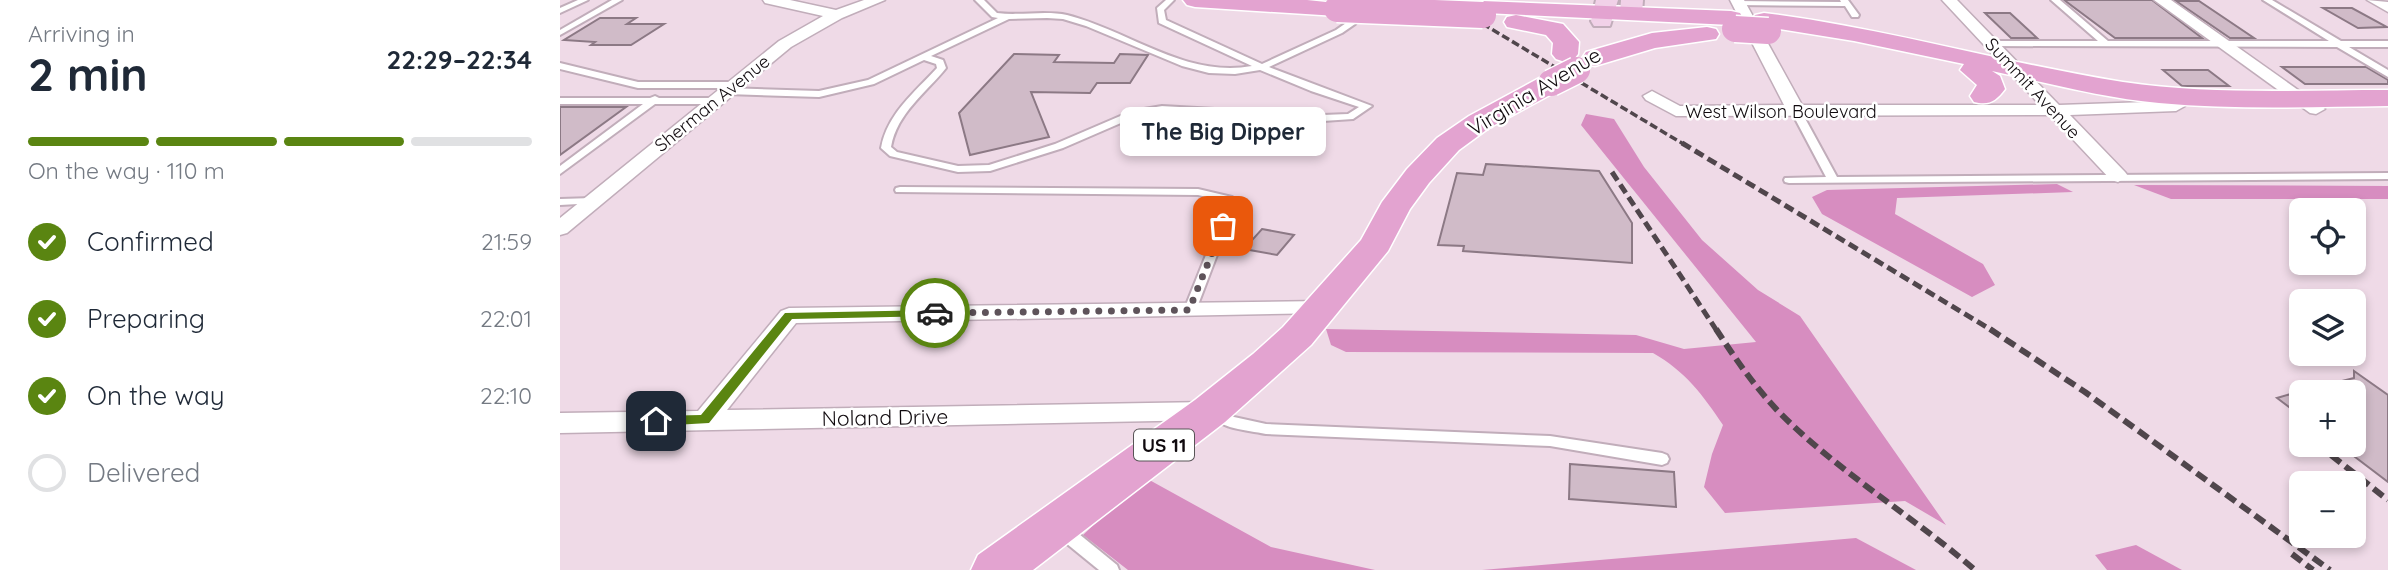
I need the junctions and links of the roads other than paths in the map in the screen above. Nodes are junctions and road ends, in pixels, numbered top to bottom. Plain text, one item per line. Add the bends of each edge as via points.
1 (584, 0) edge
2 (618, 0) edge
3 (770, 0) edge
4 (878, 0) edge
5 (979, 0) edge
6 (1170, 0) edge
7 (1195, 0) edge
8 (1291, 0) edge
9 (1949, 0) edge
10 (2055, 0) edge
11 (2161, 0) edge
12 (2267, 0) edge
13 (2374, 0) edge
14 (1845, 2) edge
15 (1348, 4) edge
16 (2388, 8) edge
17 (560, 11) edge
18 (1617, 12) edge
19 (1479, 13) junction
20 (837, 15) junction
21 (1855, 15) dead end
22 (1006, 17) junction
23 (1735, 17) edge
24 (1767, 28) junction
25 (560, 33) edge
26 (1992, 44) junction
27 (2224, 44) junction
28 (2339, 44) junction
29 (2388, 44) edge
30 (2107, 45) junction
31 (924, 57) junction
32 (560, 66) edge
33 (1564, 66) junction
34 (1261, 67) junction
35 (1973, 70) junction
36 (2388, 74) edge
37 (2026, 81) junction
38 (725, 92) junction
39 (1984, 96) junction
40 (2388, 98) edge
41 (655, 99) junction
42 (560, 101) edge
43 (1793, 104) junction
44 (2308, 104) junction
45 (2176, 106) junction
46 (2388, 109) edge
47 (2052, 110) junction
48 (560, 171) edge
49 (2118, 176) junction
50 (2388, 176) edge
51 (1832, 179) junction
52 (1788, 180) dead end
53 (900, 190) dead end
54 (593, 201) junction
55 (560, 202) edge
56 (560, 229) edge
57 (1322, 308) junction
58 (1189, 310) junction
59 (1210, 411) junction
60 (705, 420) junction
61 (560, 423) edge
62 (1662, 459) dead end
63 (1056, 526) junction
64 (996, 570) edge
65 (1111, 570) edge

1 - 17 lane
2 - 25 lane
3 - 20 street
4 - 20 street, Sherman Avenue
5 - 22 lane via 995,15
6 - 34 lane via 1160,10 1162,21
7 - 15 main road
8 - 15 main road
9 - 26 street, Summit Avenue
10 - 30 lane
11 - 27 street
12 - 28 lane
13 - 16 street
14 - 21 lane
14 - 23 lane
15 - 19 main road
15 - 19 main road, bridge via 1441,14
15 - 34 lane via 1358,16 1350,25
18 - 19 main road
18 - 23 main road
18 - 33 main road, Virginia Avenue / US 11 via 1610,46
19 - 33 main road via 1554,29 1566,42
20 - 38 street, Sherman Avenue via 785,44
22 - 31 lane
22 - 34 lane via 1064,17 1207,72
23 - 24 main road, bridge
23 - 33 main road
23 - 43 street
24 - 35 main road, West Wilson Boulevard
24 - 37 main road, West Wilson Boulevard via 1830,29
26 - 30 lane
26 - 37 street, Summit Avenue
27 - 28 lane
27 - 30 lane
27 - 44 street
28 - 29 lane
28 - 36 lane
31 - 34 lane via 940,62 942,68 896,119 886,136 886,148 894,154 958,169 990,168 1059,146 1135,113 1162,109 1322,118 1350,117 1367,106
31 - 38 lane via 871,82 819,94
32 - 38 lane via 638,85
33 - 57 main road, Virginia Avenue / US 11 via 1448,144 1418,176 1376,244
35 - 37 main road, West Wilson Boulevard
35 - 39 main road via 1990,82 1991,89
37 - 39 street, West Wilson Boulevard
37 - 44 main road, West Wilson Boulevard
37 - 45 main road, West Wilson Boulevard
37 - 47 street, Summit Avenue
38 - 41 lane
38 - 54 street, Sherman Avenue
39 - 43 street, West Wilson Boulevard
40 - 44 main road, West Wilson Boulevard
41 - 42 lane
41 - 48 lane
43 - 43 street, West Wilson Boulevard via 1652,96 1676,111
43 - 47 street, West Wilson Boulevard
43 - 51 lane
44 - 45 main road, West Wilson Boulevard
44 - 46 main road, West Wilson Boulevard
45 - 47 street, West Wilson Boulevard
47 - 49 street, Summit Avenue
49 - 50 lane
49 - 51 lane
51 - 52 lane
53 - 58 lane via 1219,195 1231,205
54 - 55 lane
54 - 56 street, Sherman Avenue
57 - 58 street
57 - 59 main road, Virginia Avenue / US 11 via 1267,364
58 - 60 street via 789,316
59 - 60 street, Noland Drive
59 - 62 lane via 1230,422 1266,429 1550,441
59 - 63 main road, Virginia Avenue / US 11
60 - 61 street, Noland Drive
63 - 64 main road, Virginia Avenue / US 11
63 - 65 lane

